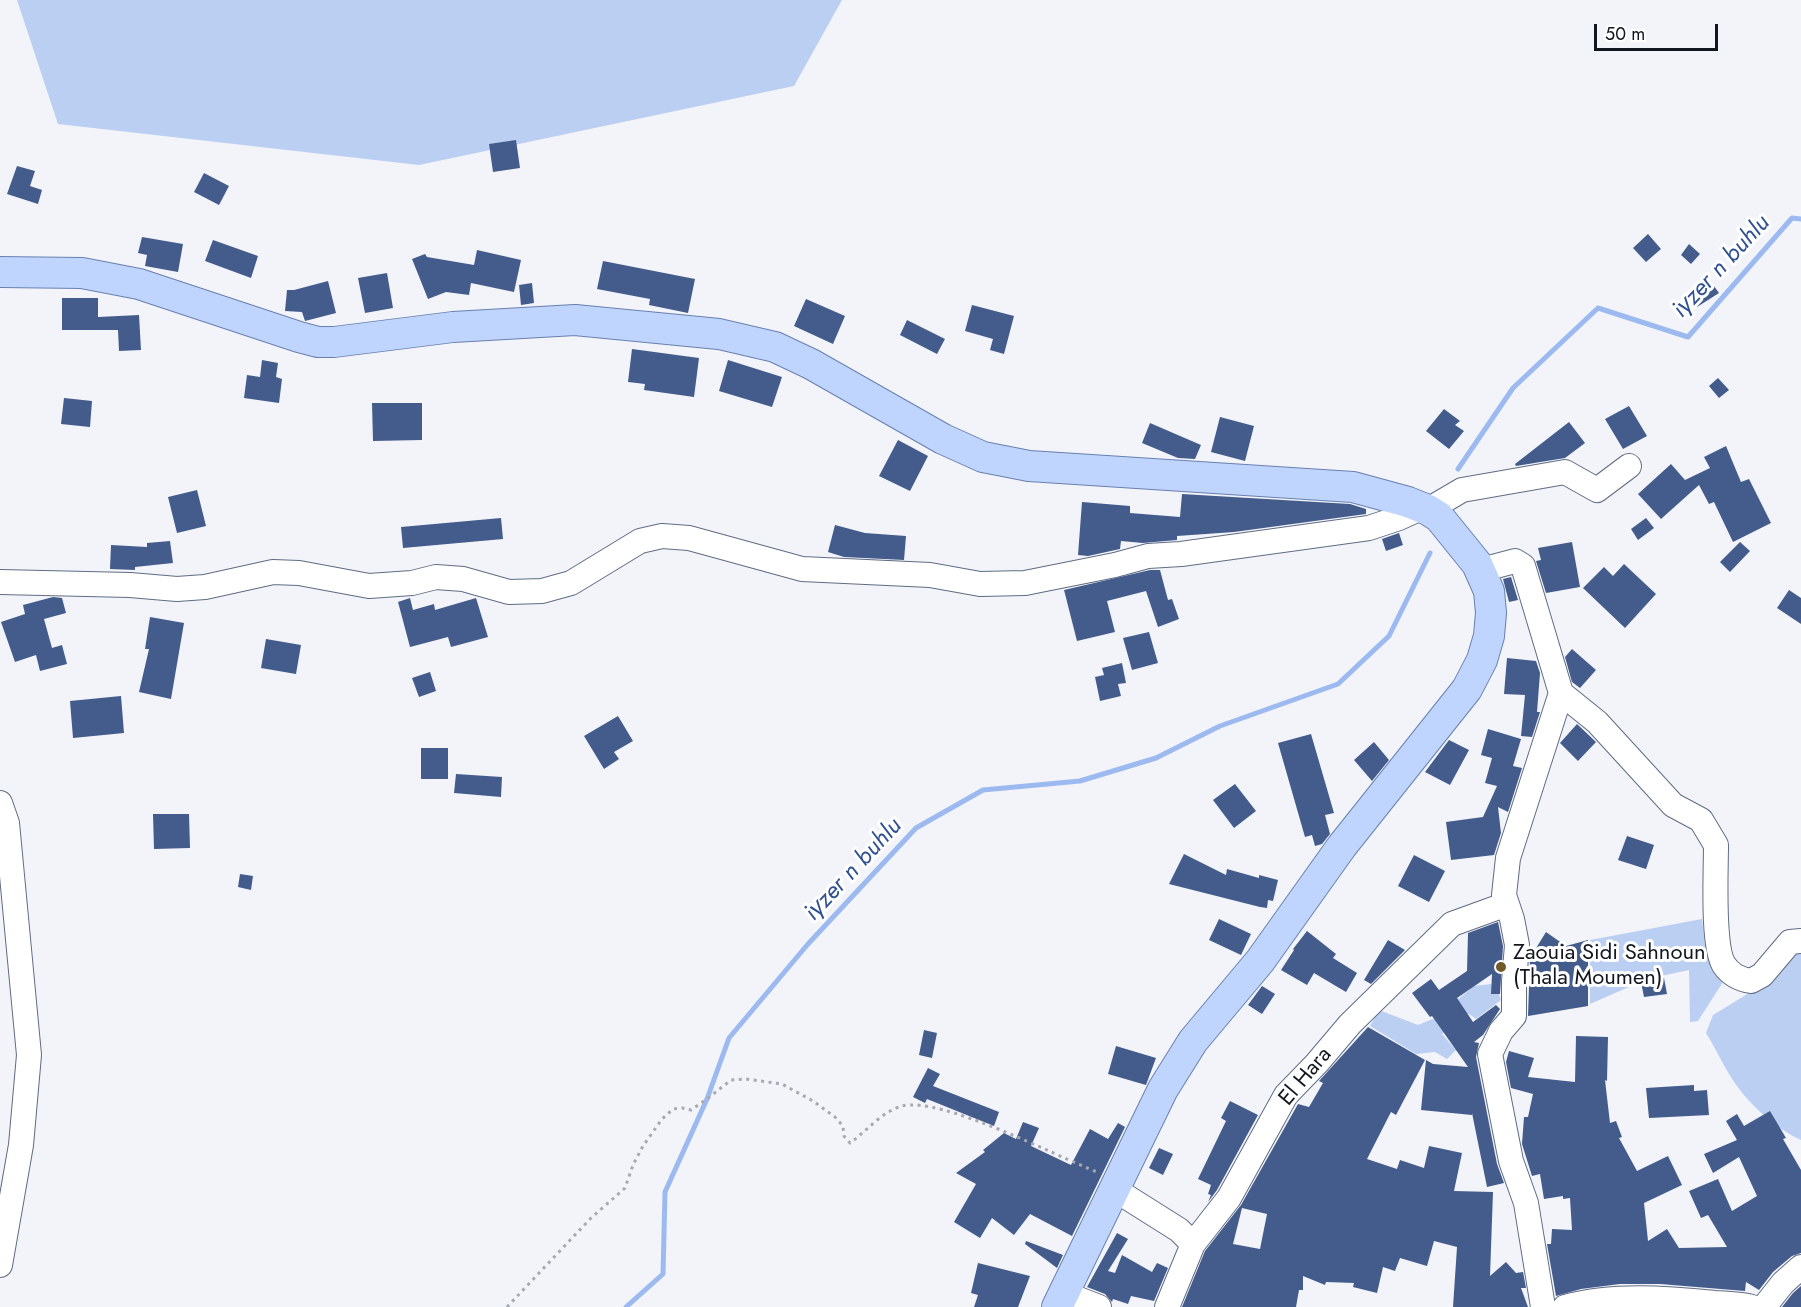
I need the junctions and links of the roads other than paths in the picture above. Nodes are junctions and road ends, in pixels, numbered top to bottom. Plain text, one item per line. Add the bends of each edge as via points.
1 (0, 272) edge
2 (1629, 466) dead end
3 (1429, 512) junction
4 (1479, 567) junction
5 (0, 582) edge
6 (1561, 693) junction
7 (0, 803) edge
8 (1507, 904) junction
9 (1801, 941) edge
10 (1116, 1185) junction
11 (1193, 1244) junction
12 (0, 1265) edge
13 (1801, 1267) edge
14 (1060, 1300) edge
15 (1099, 1307) edge
16 (1167, 1307) edge
17 (1543, 1307) edge
18 (1565, 1307) edge
19 (1752, 1307) edge
20 (1764, 1307) edge

1 - 3 main road via 82,273 139,284 318,342 453,327 575,320 719,334 775,347 983,457 1029,466 1353,487
2 - 3 street via 1597,490 1565,472 1462,490
3 - 4 main road
3 - 5 street via 1369,528 1148,556 1025,584 980,584 930,575 802,569 689,538 662,536 640,541 571,583 542,591 509,592 463,579 436,577 369,586 273,572 177,589
4 - 6 street via 1515,561 1523,566
4 - 10 main road via 1489,591 1490,624 1482,660 1467,689 1342,846 1260,961 1193,1041 1163,1089
6 - 8 street via 1508,858 1504,895
6 - 9 street via 1597,722 1673,805 1701,820 1709,832 1716,845 1718,946 1724,964 1738,979 1751,981 1762,975 1790,942
7 - 12 street via 7,823 29,1055 21,1144
8 - 11 street, El Hara via 1452,924 1382,990 1286,1095 1229,1198
8 - 17 street via 1517,945 1514,1016 1490,1054 1511,1161 1526,1203
10 - 11 street
10 - 14 main road
11 - 16 street, El Hara
13 - 20 street
14 - 15 street
18 - 19 street via 1586,1301 1666,1299

